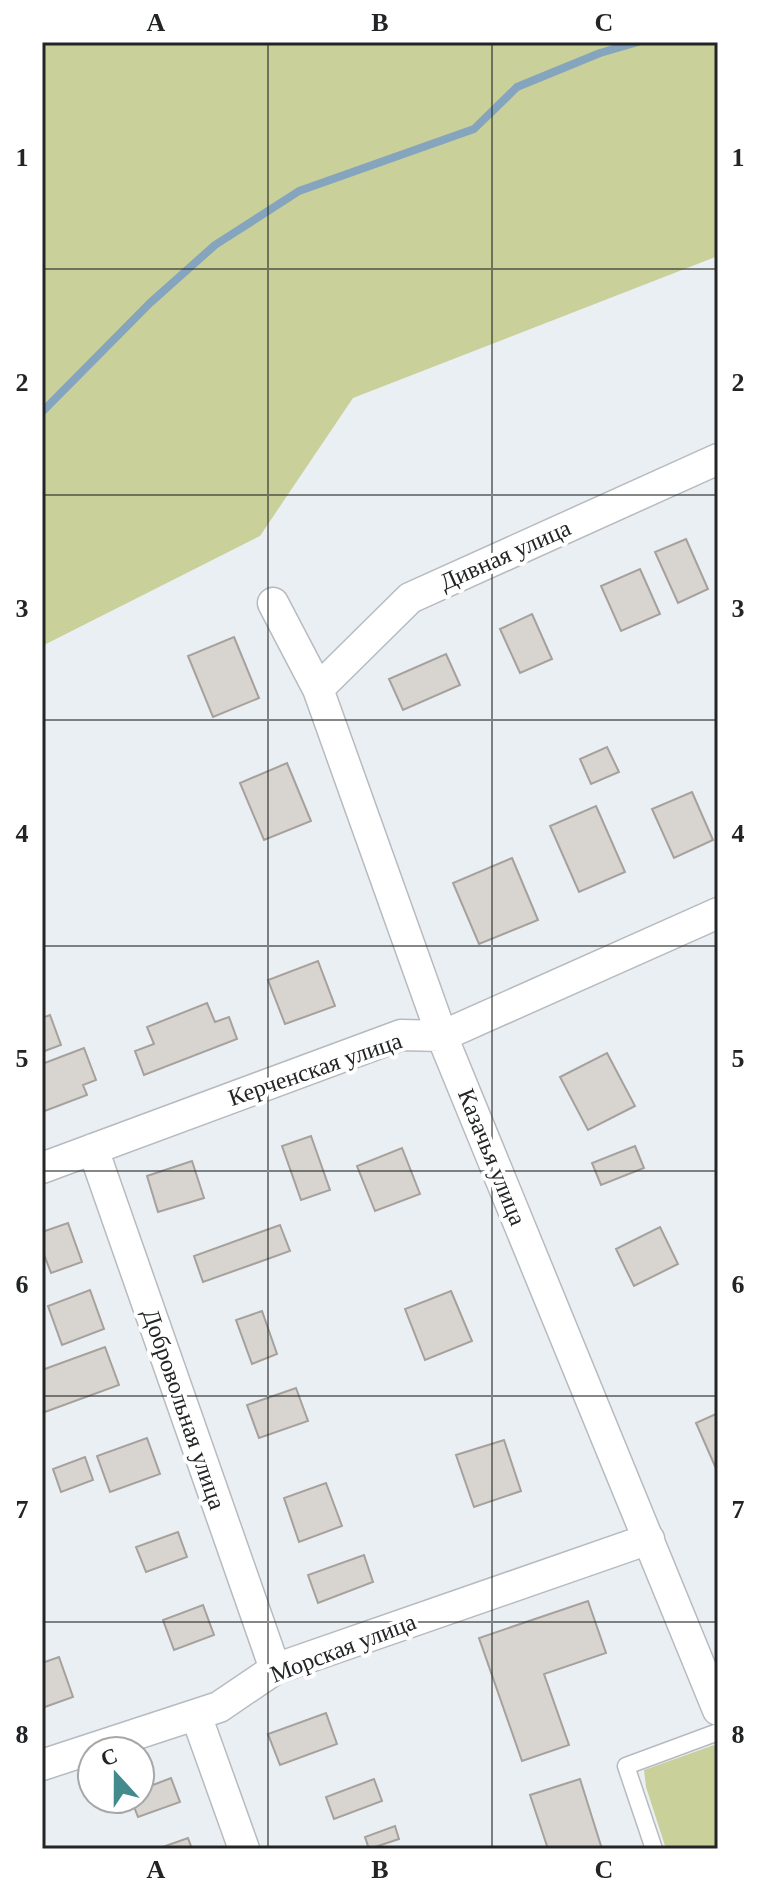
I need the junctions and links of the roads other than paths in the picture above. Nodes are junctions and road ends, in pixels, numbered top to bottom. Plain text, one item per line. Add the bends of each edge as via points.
1 (718, 459) edge
2 (273, 603) dead end
3 (318, 689) junction
4 (718, 913) edge
5 (442, 1036) junction
6 (93, 1149) junction
7 (42, 1168) edge
8 (649, 1539) junction
9 (275, 1669) junction
10 (718, 1710) edge
11 (196, 1715) junction
12 (718, 1732) edge
13 (42, 1765) edge
14 (244, 1849) edge
15 (654, 1849) edge

1 - 3 street, Дивная улица via 410,598
2 - 3 street, Казачья улица
3 - 5 street, Казачья улица
4 - 5 street, Керченская улица
5 - 6 street, Керченская улица via 401,1035
5 - 8 street, Казачья улица
6 - 7 street, Керченская улица
6 - 9 street, Добровольная улица
8 - 9 street, Морская улица
8 - 10 street, Казачья улица
9 - 11 street, Морская улица via 219,1707
11 - 13 street, Морская улица
11 - 14 street
12 - 15 lane via 626,1766

